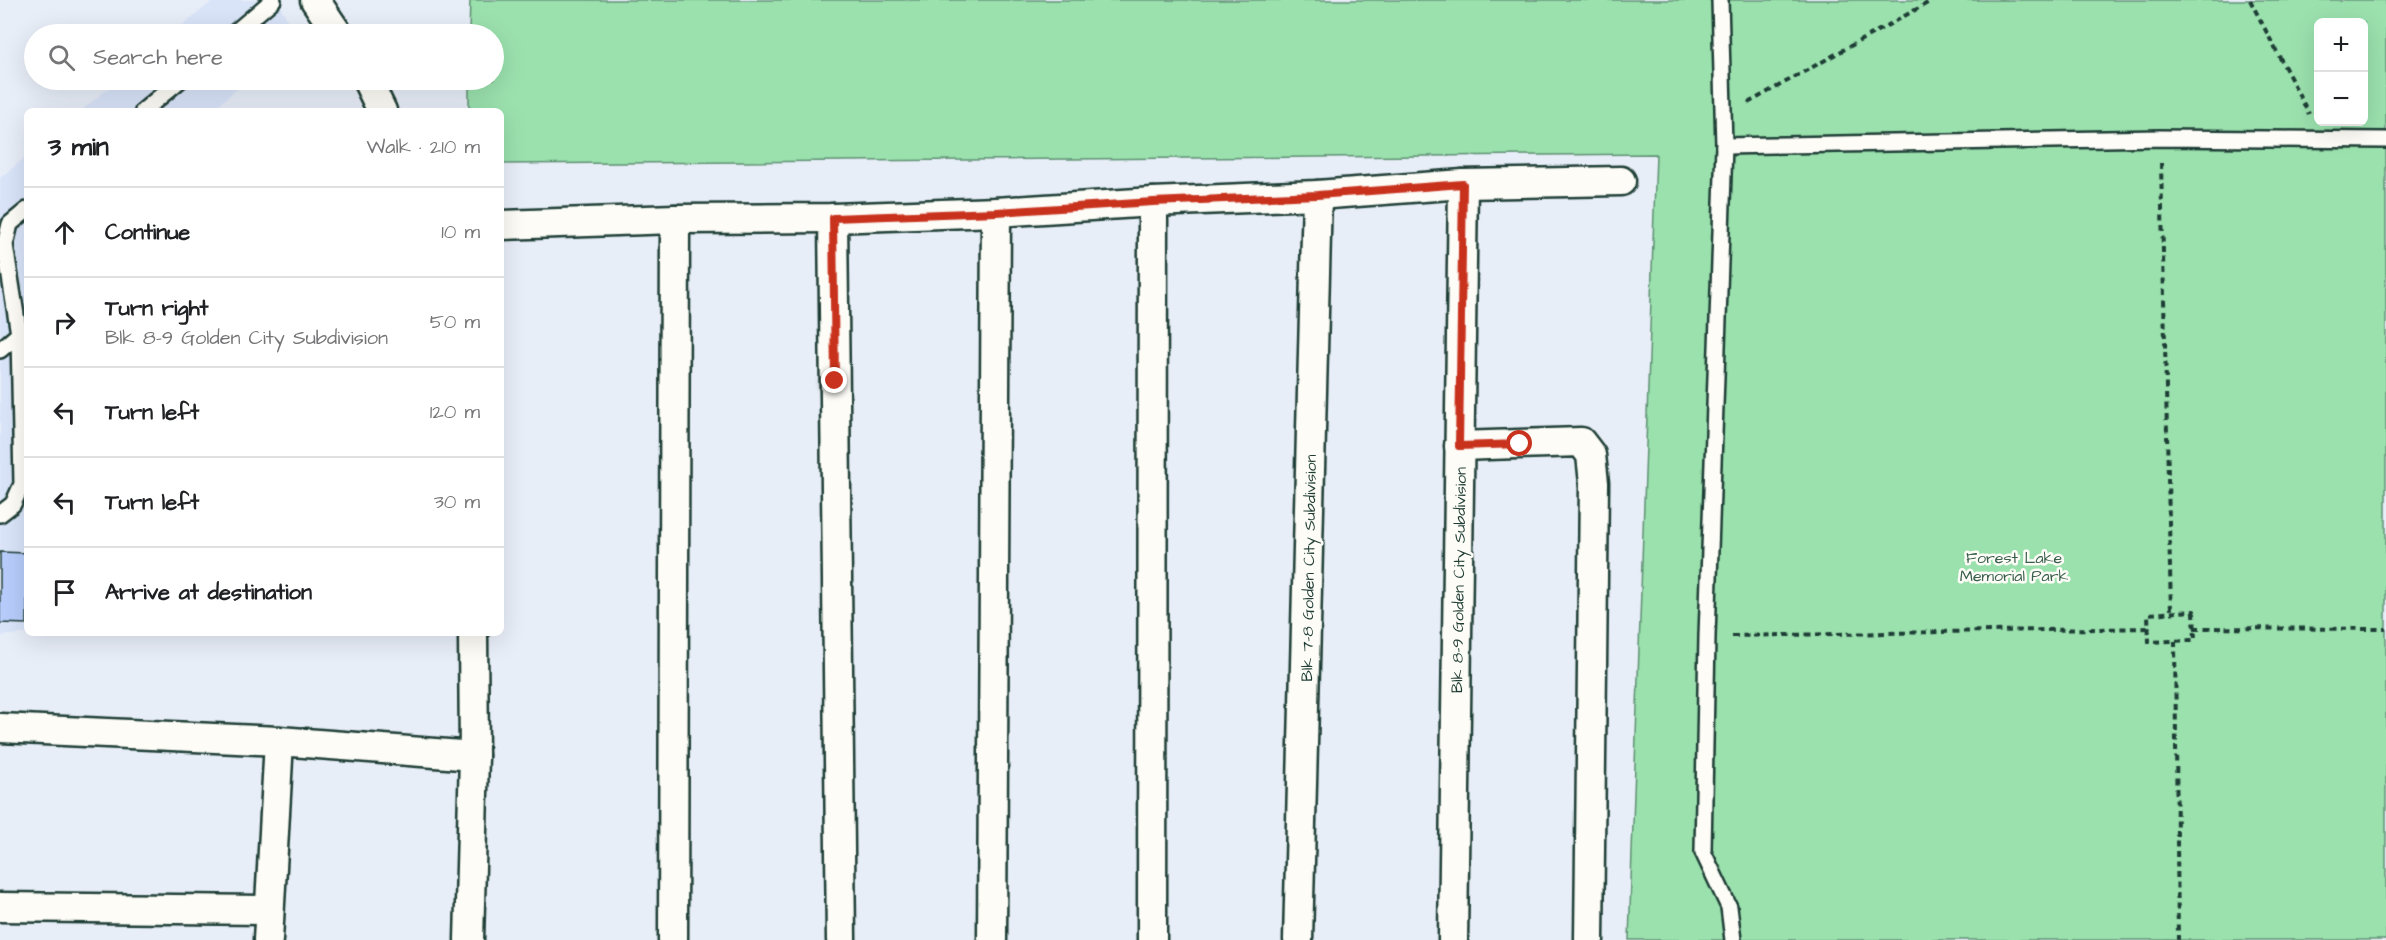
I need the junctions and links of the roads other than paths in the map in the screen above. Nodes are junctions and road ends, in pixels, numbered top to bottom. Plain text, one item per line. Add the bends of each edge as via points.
1 (273, 0) edge
2 (315, 0) edge
3 (1720, 0) edge
4 (245, 24) edge
5 (331, 24) edge
6 (168, 90) edge
7 (372, 90) edge
8 (147, 108) edge
9 (381, 108) edge
10 (2386, 140) edge
11 (1724, 146) junction
12 (1621, 181) dead end
13 (1463, 184) junction
14 (1317, 195) junction
15 (1153, 202) junction
16 (24, 212) edge
17 (996, 212) junction
18 (833, 218) junction
19 (675, 219) junction
20 (504, 225) edge
21 (19, 334) junction
22 (0, 350) edge
23 (1459, 446) junction
24 (0, 514) edge
25 (473, 636) edge
26 (0, 728) edge
27 (279, 741) junction
28 (474, 756) junction
29 (0, 907) edge
30 (268, 910) junction
31 (268, 940) edge
32 (469, 940) edge
33 (673, 940) edge
34 (841, 940) edge
35 (992, 940) edge
36 (1152, 940) edge
37 (1298, 940) edge
38 (1453, 940) edge
39 (1589, 940) edge
40 (1733, 940) edge

1 - 4 lane
2 - 5 street
3 - 11 lane
6 - 8 lane
7 - 9 street
10 - 11 lane via 2160,138
11 - 40 lane via 1703,852 1729,907
12 - 13 street
13 - 14 street
13 - 23 street, Blk 8-9 Golden City Subdivision
14 - 15 street
14 - 37 street, Blk 7-8 Golden City Subdivision
15 - 17 street
15 - 36 street
16 - 21 lane via 10,224 5,245
17 - 18 street
17 - 35 street
18 - 19 street
18 - 34 street
19 - 20 street
19 - 33 street
21 - 22 lane
21 - 24 lane via 22,484 13,504
23 - 38 street, Blk 8-9 Golden City Subdivision
23 - 39 street via 1581,442 1591,455 1594,483
25 - 28 street
26 - 27 street
27 - 28 street
27 - 30 street
28 - 32 street
29 - 30 street
30 - 31 street

